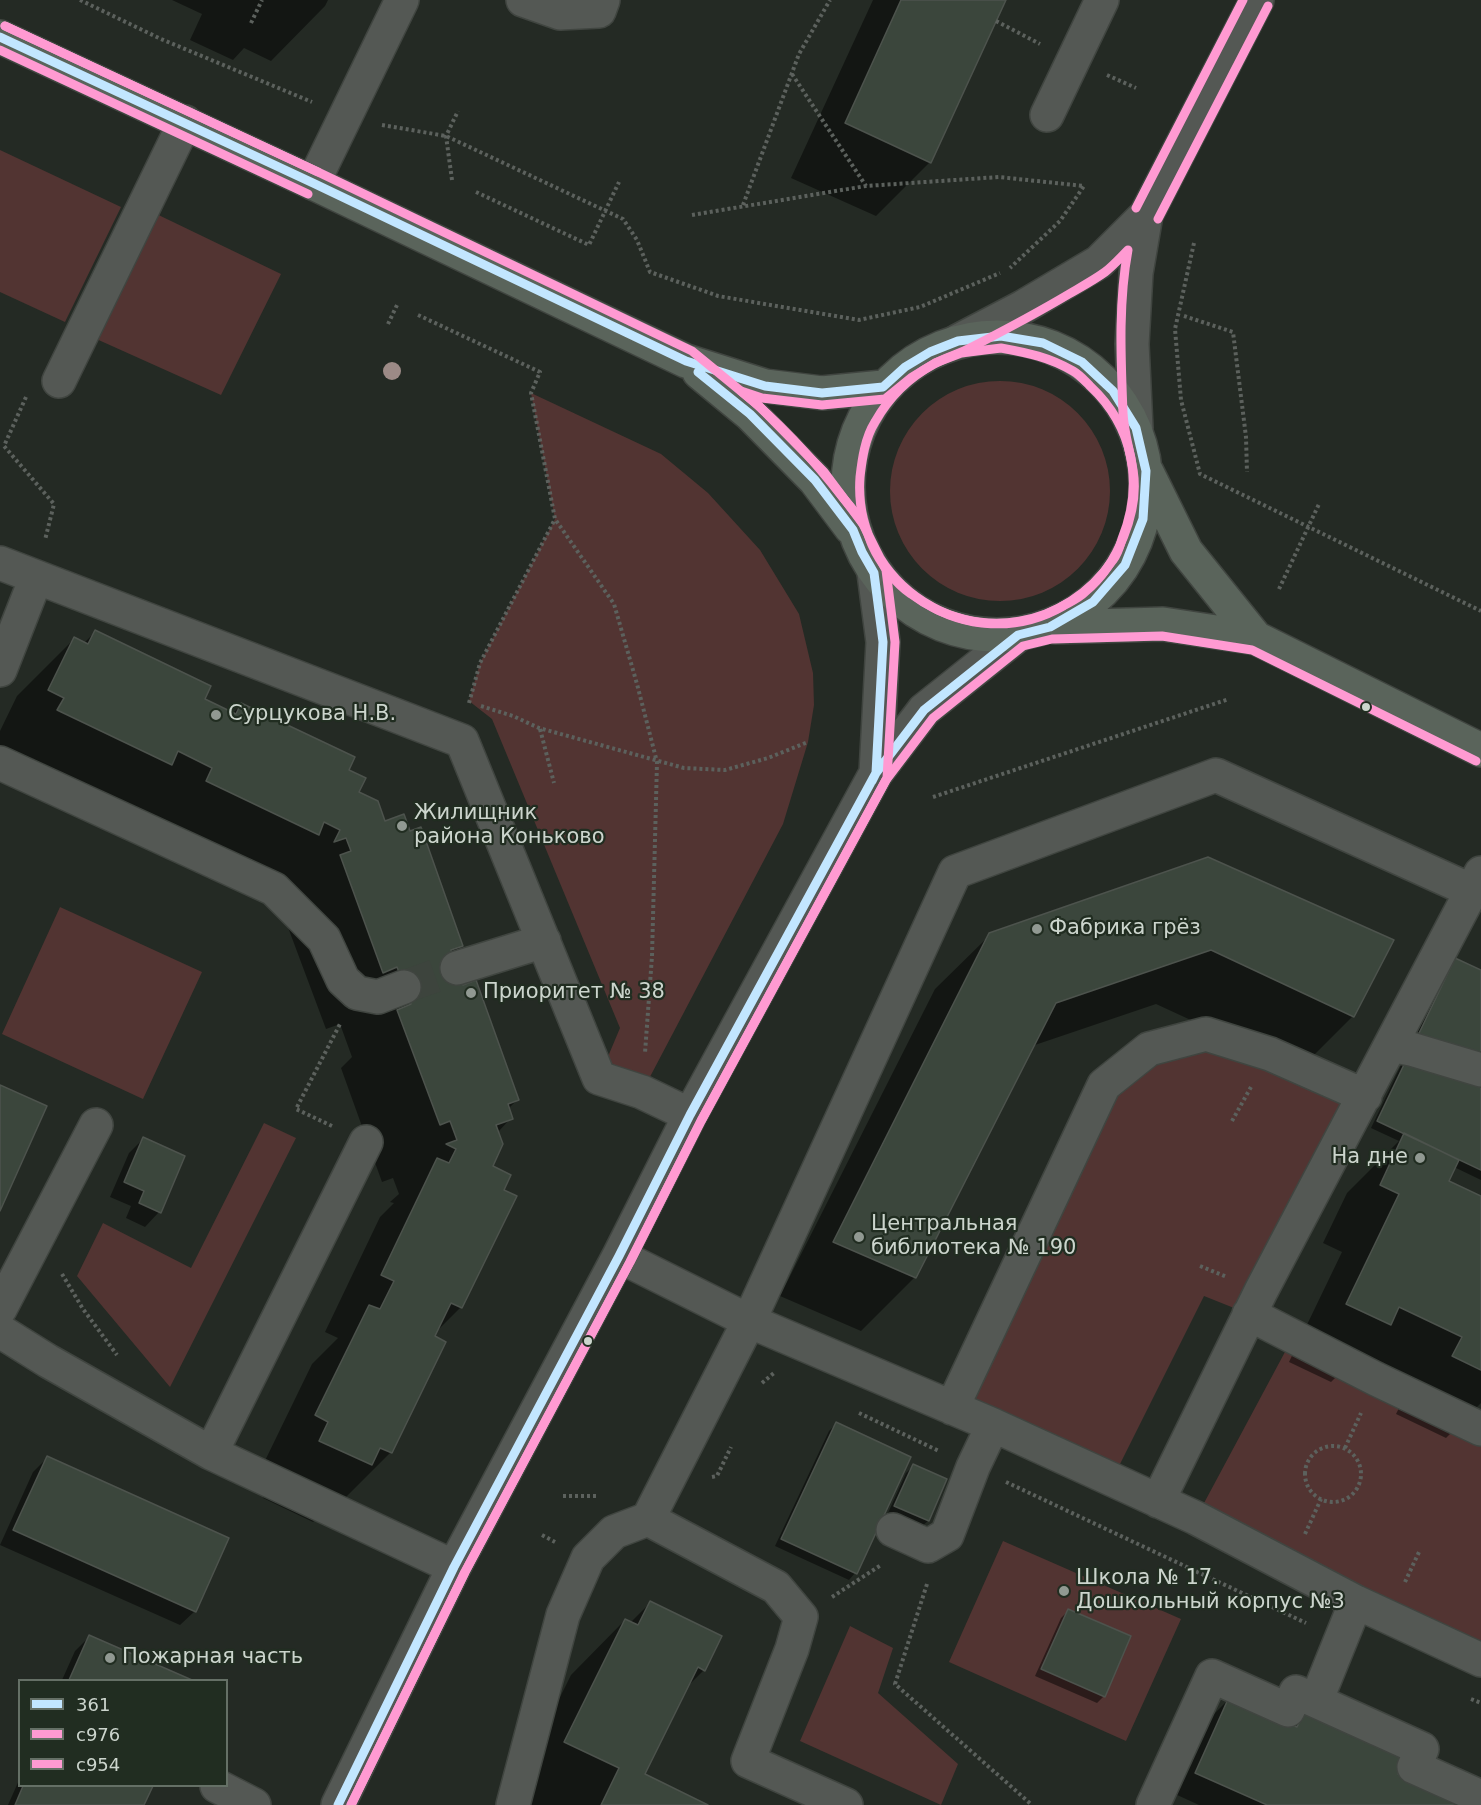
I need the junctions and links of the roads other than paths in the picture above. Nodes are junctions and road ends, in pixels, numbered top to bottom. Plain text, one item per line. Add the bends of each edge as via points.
1 (402, 0) edge
2 (523, 0) edge
3 (603, 0) edge
4 (1102, 0) edge
5 (1257, 0) edge
6 (0, 37) edge
7 (1047, 115) dead end
8 (185, 122) junction
9 (314, 183) junction
10 (1146, 215) junction
11 (958, 341) junction
12 (686, 361) junction
13 (59, 381) dead end
14 (883, 387) junction
15 (1136, 428) junction
16 (1146, 471) junction
17 (853, 530) junction
18 (0, 563) edge
19 (874, 573) junction
20 (36, 578) junction
21 (1050, 627) junction
22 (1018, 635) junction
23 (1256, 638) junction
24 (0, 670) edge
25 (1481, 750) edge
26 (0, 763) edge
27 (876, 773) junction
28 (1477, 882) edge
29 (544, 941) junction
30 (457, 968) tunnel mouth
31 (404, 987) tunnel mouth
32 (1391, 1045) junction
33 (1481, 1070) edge
34 (1365, 1096) junction
35 (690, 1115) junction
36 (96, 1125) dead end
37 (366, 1142) dead end
38 (619, 1256) junction
39 (0, 1309) edge
40 (1249, 1314) junction
41 (0, 1330) edge
42 (742, 1335) junction
43 (952, 1408) junction
44 (993, 1425) junction
45 (1481, 1429) edge
46 (211, 1453) junction
47 (1158, 1501) junction
48 (648, 1519) junction
49 (913, 1539) road end
50 (454, 1567) junction
51 (1356, 1602) junction
52 (1481, 1660) edge
53 (1316, 1701) junction
54 (221, 1787) edge
55 (1481, 1797) edge
56 (254, 1805) edge
57 (338, 1805) edge
58 (513, 1805) edge
59 (846, 1805) edge
60 (1154, 1805) edge

1 - 9 street
2 - 3 street via 560,13 599,11
4 - 7 street
5 - 10 street
6 - 8 main road
8 - 9 main road
8 - 13 street
9 - 12 main road
10 - 11 street via 1099,262
10 - 15 street via 1136,273 1132,344
11 - 14 main road via 905,367
11 - 15 main road via 1001,336 1043,343 1082,362 1113,391
12 - 14 main road via 765,386 822,393
12 - 17 main road via 750,414 814,480
14 - 17 main road via 862,419 850,455 847,493
15 - 16 main road
16 - 21 main road via 1143,519 1125,565 1093,602
16 - 23 main road via 1186,551
17 - 19 main road
18 - 20 street
19 - 22 main road via 902,603 937,624 977,635
19 - 27 street via 883,642
20 - 24 street
20 - 29 street via 462,741
21 - 22 main road
21 - 23 main road via 1163,624
22 - 27 street via 924,710
23 - 25 main road
26 - 31 street via 274,889 324,939 342,980 357,993 378,997
27 - 35 street
28 - 32 street
28 - 42 street via 1216,775 955,872
29 - 30 street
29 - 35 street via 599,1078 642,1092
32 - 33 street
32 - 34 street
34 - 40 street
34 - 43 street via 1270,1054 1206,1034 1149,1049 1104,1085
35 - 38 street
36 - 39 street
37 - 46 street
38 - 42 street
38 - 50 street
40 - 45 street
40 - 47 street
41 - 46 street
42 - 43 street
42 - 48 street
43 - 44 street
44 - 47 street
44 - 49 street via 947,1535
46 - 50 street
47 - 51 street
48 - 58 street via 614,1532 588,1558 563,1614
48 - 59 street via 776,1587 801,1617 748,1761
50 - 57 street
51 - 52 street
51 - 53 street
53 - 55 street via 1422,1749 1414,1767
53 - 60 street via 1296,1692 1288,1710 1212,1676
54 - 56 street

